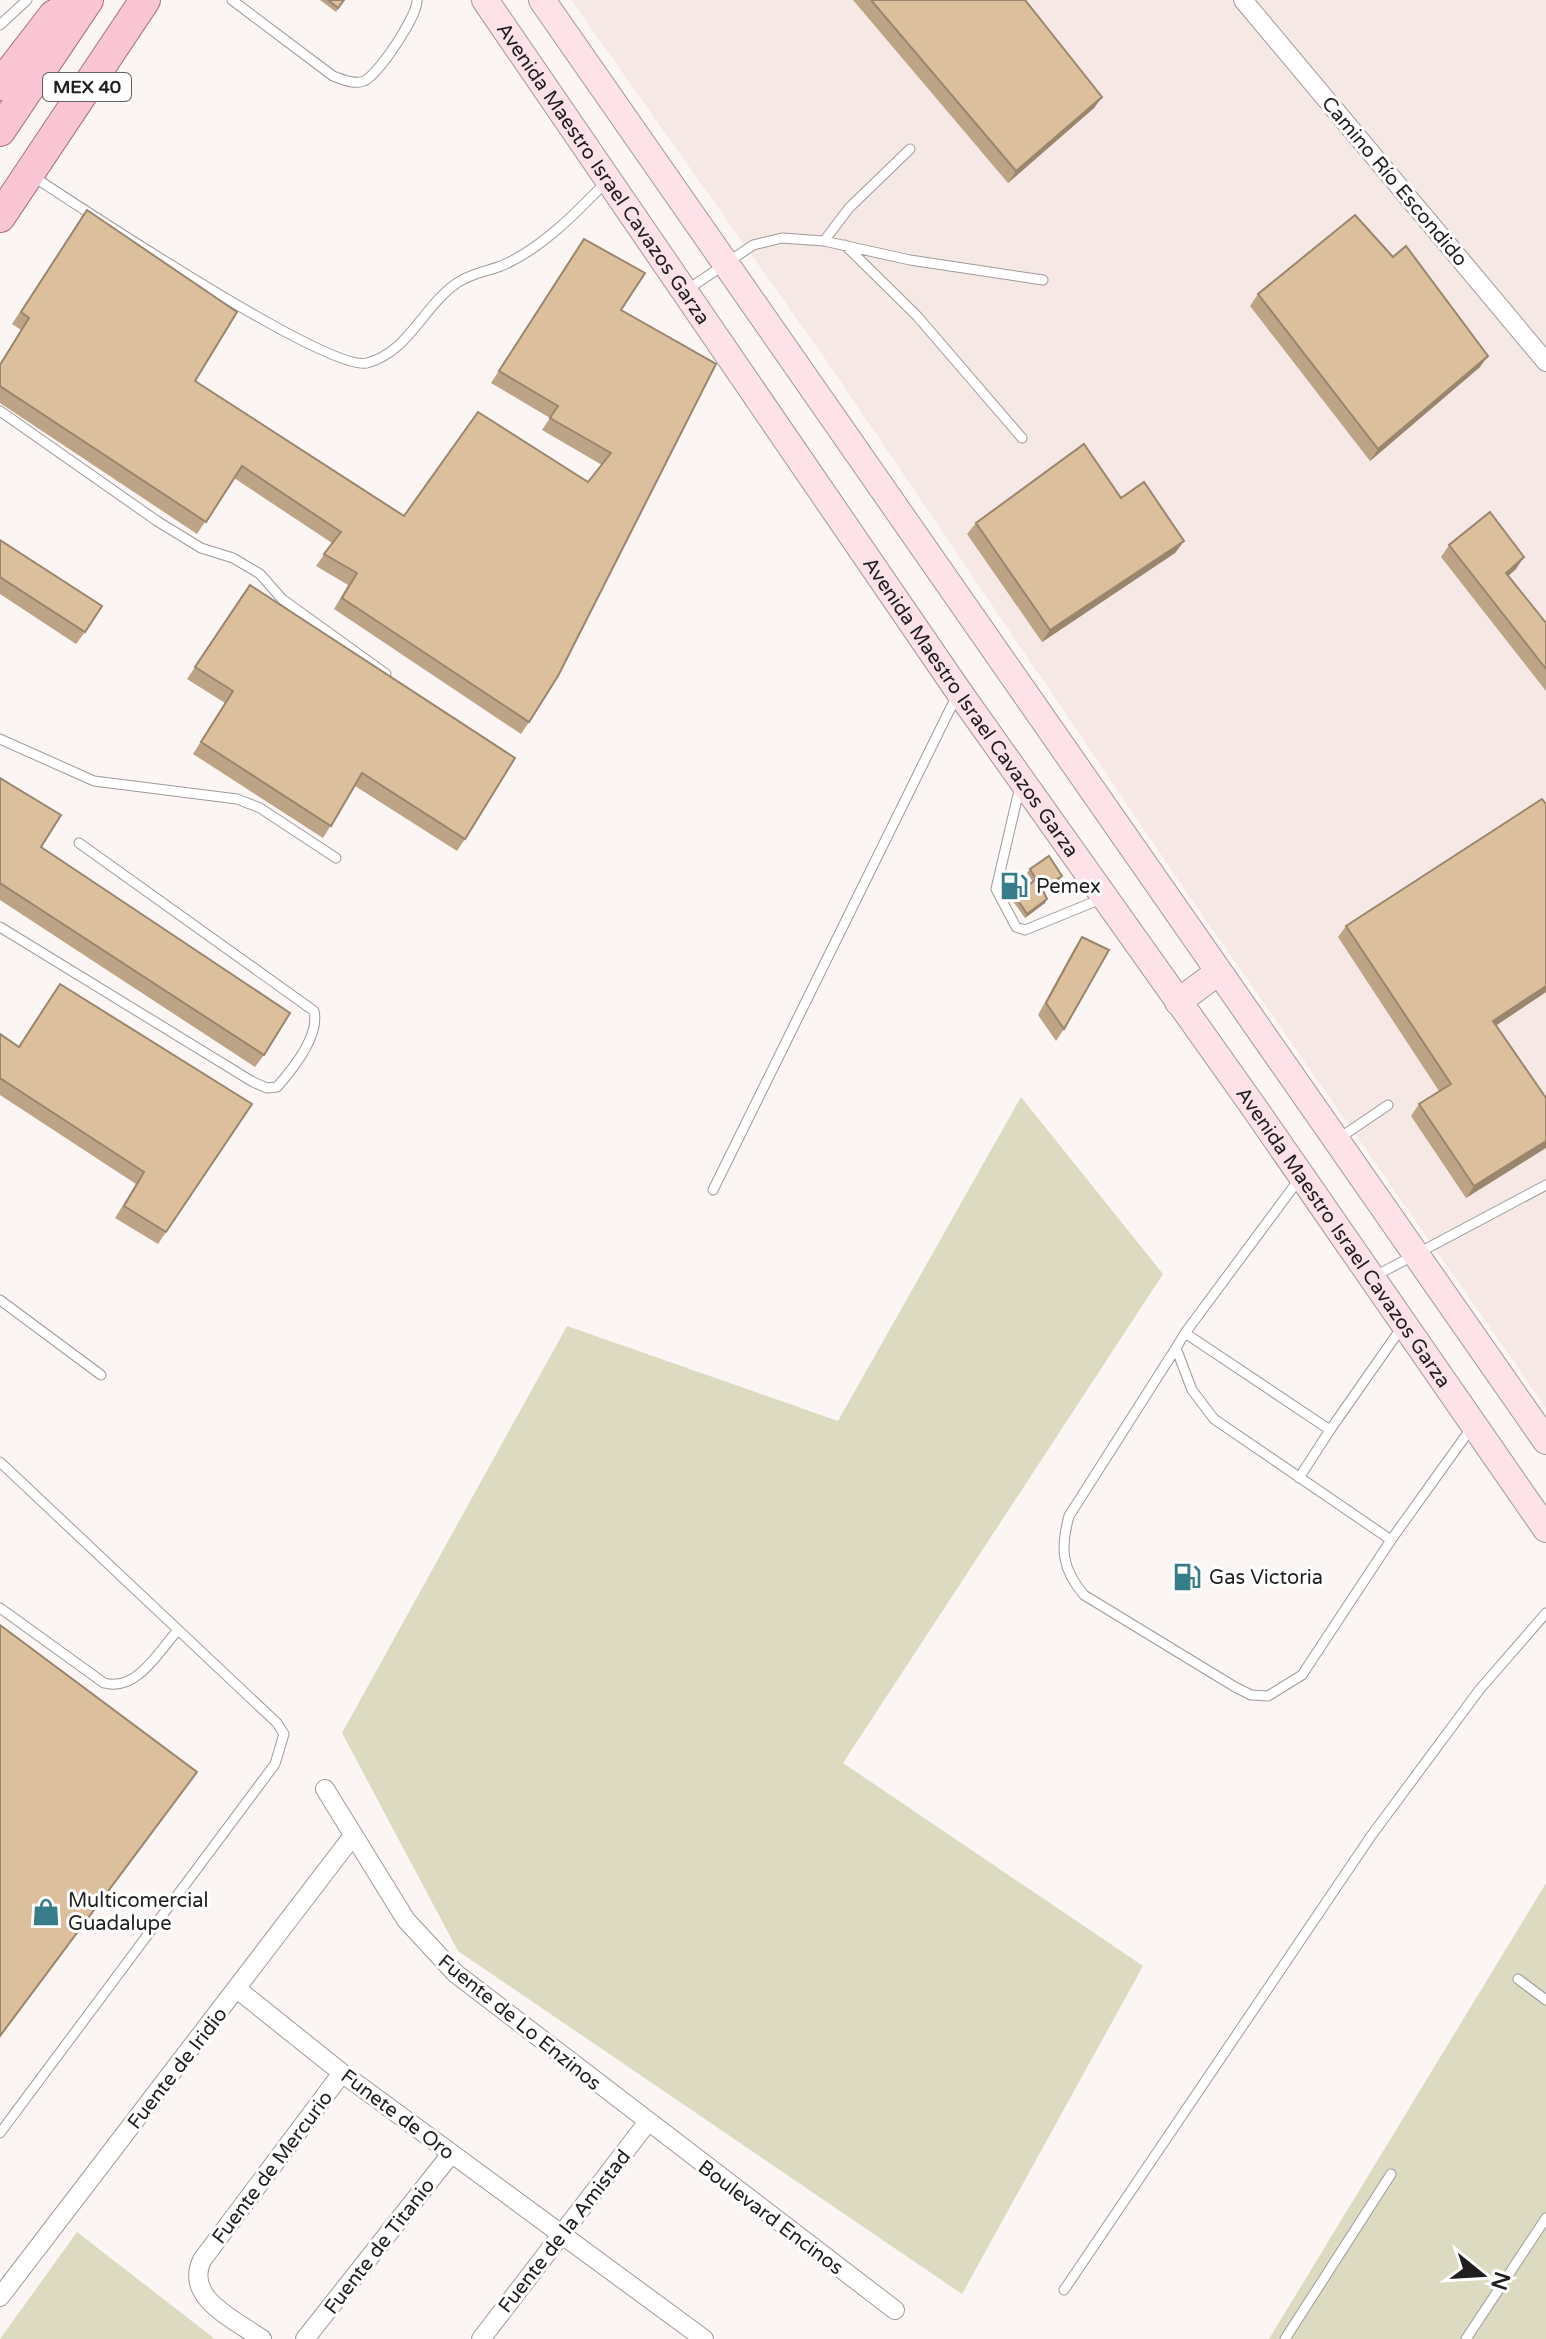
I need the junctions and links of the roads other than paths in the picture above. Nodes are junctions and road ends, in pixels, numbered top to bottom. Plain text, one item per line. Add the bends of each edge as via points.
1 (27, 0) edge
2 (145, 0) edge
3 (417, 0) edge
4 (485, 0) edge
5 (542, 0) edge
6 (1243, 0) edge
7 (239, 2) edge
8 (84, 5) edge
9 (0, 25) edge
10 (0, 85) edge
11 (0, 131) edge
12 (910, 149) dead end
13 (29, 174) junction
14 (608, 180) junction
15 (0, 217) edge
16 (824, 241) junction
17 (845, 245) junction
18 (724, 263) junction
19 (1043, 280) dead end
20 (687, 290) junction
21 (1546, 362) edge
22 (0, 411) edge
23 (1022, 438) dead end
24 (386, 674) edge
25 (959, 692) junction
26 (0, 739) edge
27 (1022, 779) junction
28 (79, 843) dead end
29 (336, 858) dead end
30 (1105, 897) junction
31 (0, 927) edge
32 (1217, 973) junction
33 (1178, 1002) junction
34 (1290, 1078) junction
35 (1388, 1105) dead end
36 (1253, 1106) junction
37 (1335, 1142) junction
38 (1302, 1175) junction
39 (1546, 1185) edge
40 (713, 1190) dead end
41 (1414, 1253) junction
42 (1372, 1277) junction
43 (0, 1300) edge
44 (1404, 1324) junction
45 (1185, 1333) junction
46 (1176, 1348) junction
47 (101, 1375) dead end
48 (1474, 1424) junction
49 (1330, 1430) junction
50 (1546, 1441) edge
51 (0, 1462) edge
52 (1299, 1478) junction
53 (1546, 1529) edge
54 (1391, 1540) junction
55 (0, 1608) edge
56 (1546, 1613) edge
57 (178, 1630) junction
58 (325, 1789) dead end
59 (352, 1837) junction
60 (1518, 1979) dead end
61 (237, 1989) junction
62 (1546, 2000) edge
63 (342, 2073) junction
64 (647, 2123) junction
65 (0, 2133) edge
66 (451, 2154) junction
67 (1391, 2174) dead end
68 (1546, 2218) edge
69 (563, 2235) junction
70 (1064, 2290) dead end
71 (0, 2297) edge
72 (895, 2310) dead end
73 (305, 2338) edge
74 (262, 2339) edge
75 (481, 2339) edge
76 (704, 2339) edge
77 (1285, 2339) edge
78 (1466, 2339) edge

1 - 9 lane
2 - 13 main road, MEX 40
3 - 7 lane via 413,17 377,69 365,81 349,82 333,76
4 - 14 main road, Avenida Maestro Israel Cavazos Garza
5 - 18 main road
6 - 21 street, Camino Río Escondido
8 - 10 main road via 54,15
8 - 11 main road, MEX 40
12 - 16 lane via 849,208
13 - 14 lane via 252,312 339,359 363,364 401,344 450,288 474,272 526,252
13 - 15 main road, MEX 40
14 - 20 main road, Avenida Maestro Israel Cavazos Garza
16 - 17 lane
16 - 18 lane via 782,238 753,245
17 - 19 lane
17 - 23 lane via 917,316
18 - 20 lane
18 - 32 main road
20 - 25 main road, Avenida Maestro Israel Cavazos Garza
22 - 24 lane via 157,521 260,574 282,599
25 - 27 main road, Avenida Maestro Israel Cavazos Garza
25 - 40 lane
26 - 29 lane via 94,781 237,799 260,808
27 - 30 main road, Avenida Maestro Israel Cavazos Garza
27 - 30 lane via 996,889 1016,927 1025,930
28 - 31 lane via 314,1011 313,1033 277,1087 253,1082
30 - 33 main road, Avenida Maestro Israel Cavazos Garza
32 - 33 main road
32 - 34 main road
33 - 36 main road, Avenida Maestro Israel Cavazos Garza
34 - 36 main road
34 - 37 main road
35 - 37 lane
36 - 38 main road, Avenida Maestro Israel Cavazos Garza
37 - 41 main road
38 - 42 main road, Avenida Maestro Israel Cavazos Garza
38 - 45 lane
39 - 41 lane
41 - 42 lane
41 - 50 main road
42 - 44 main road, Avenida Maestro Israel Cavazos Garza
43 - 47 lane
44 - 48 main road, Avenida Maestro Israel Cavazos Garza
44 - 49 lane
45 - 46 lane
45 - 49 lane
46 - 52 lane via 1192,1390 1214,1419
46 - 54 lane via 1069,1516 1063,1560 1084,1595 1235,1687 1268,1696 1302,1675
48 - 53 main road, Avenida Maestro Israel Cavazos Garza
48 - 54 lane
49 - 52 lane
51 - 57 lane
52 - 54 lane
55 - 57 lane via 104,1683 118,1686 131,1682
56 - 70 lane via 1480,1689 1371,1836
57 - 65 lane via 277,1723 284,1734 282,1748
58 - 59 street, Fuente de Lo Enzinos
59 - 61 street, Fuente de Iridio
59 - 64 street, Fuente de Lo Enzinos via 430,1949
60 - 62 lane
61 - 63 street, Funete de Oro
61 - 71 street, Fuente de Iridio
63 - 66 street, Funete de Oro
63 - 74 street, Fuente de Mercurio via 195,2274 199,2290
64 - 69 street, Fuente de la Amistad
64 - 72 street, Boulevard Encinos
66 - 69 street, Funete de Oro
66 - 73 street, Fuente de Titanio
67 - 77 lane
68 - 78 lane
69 - 75 street, Fuente de la Amistad
69 - 76 street, Funete de Oro

